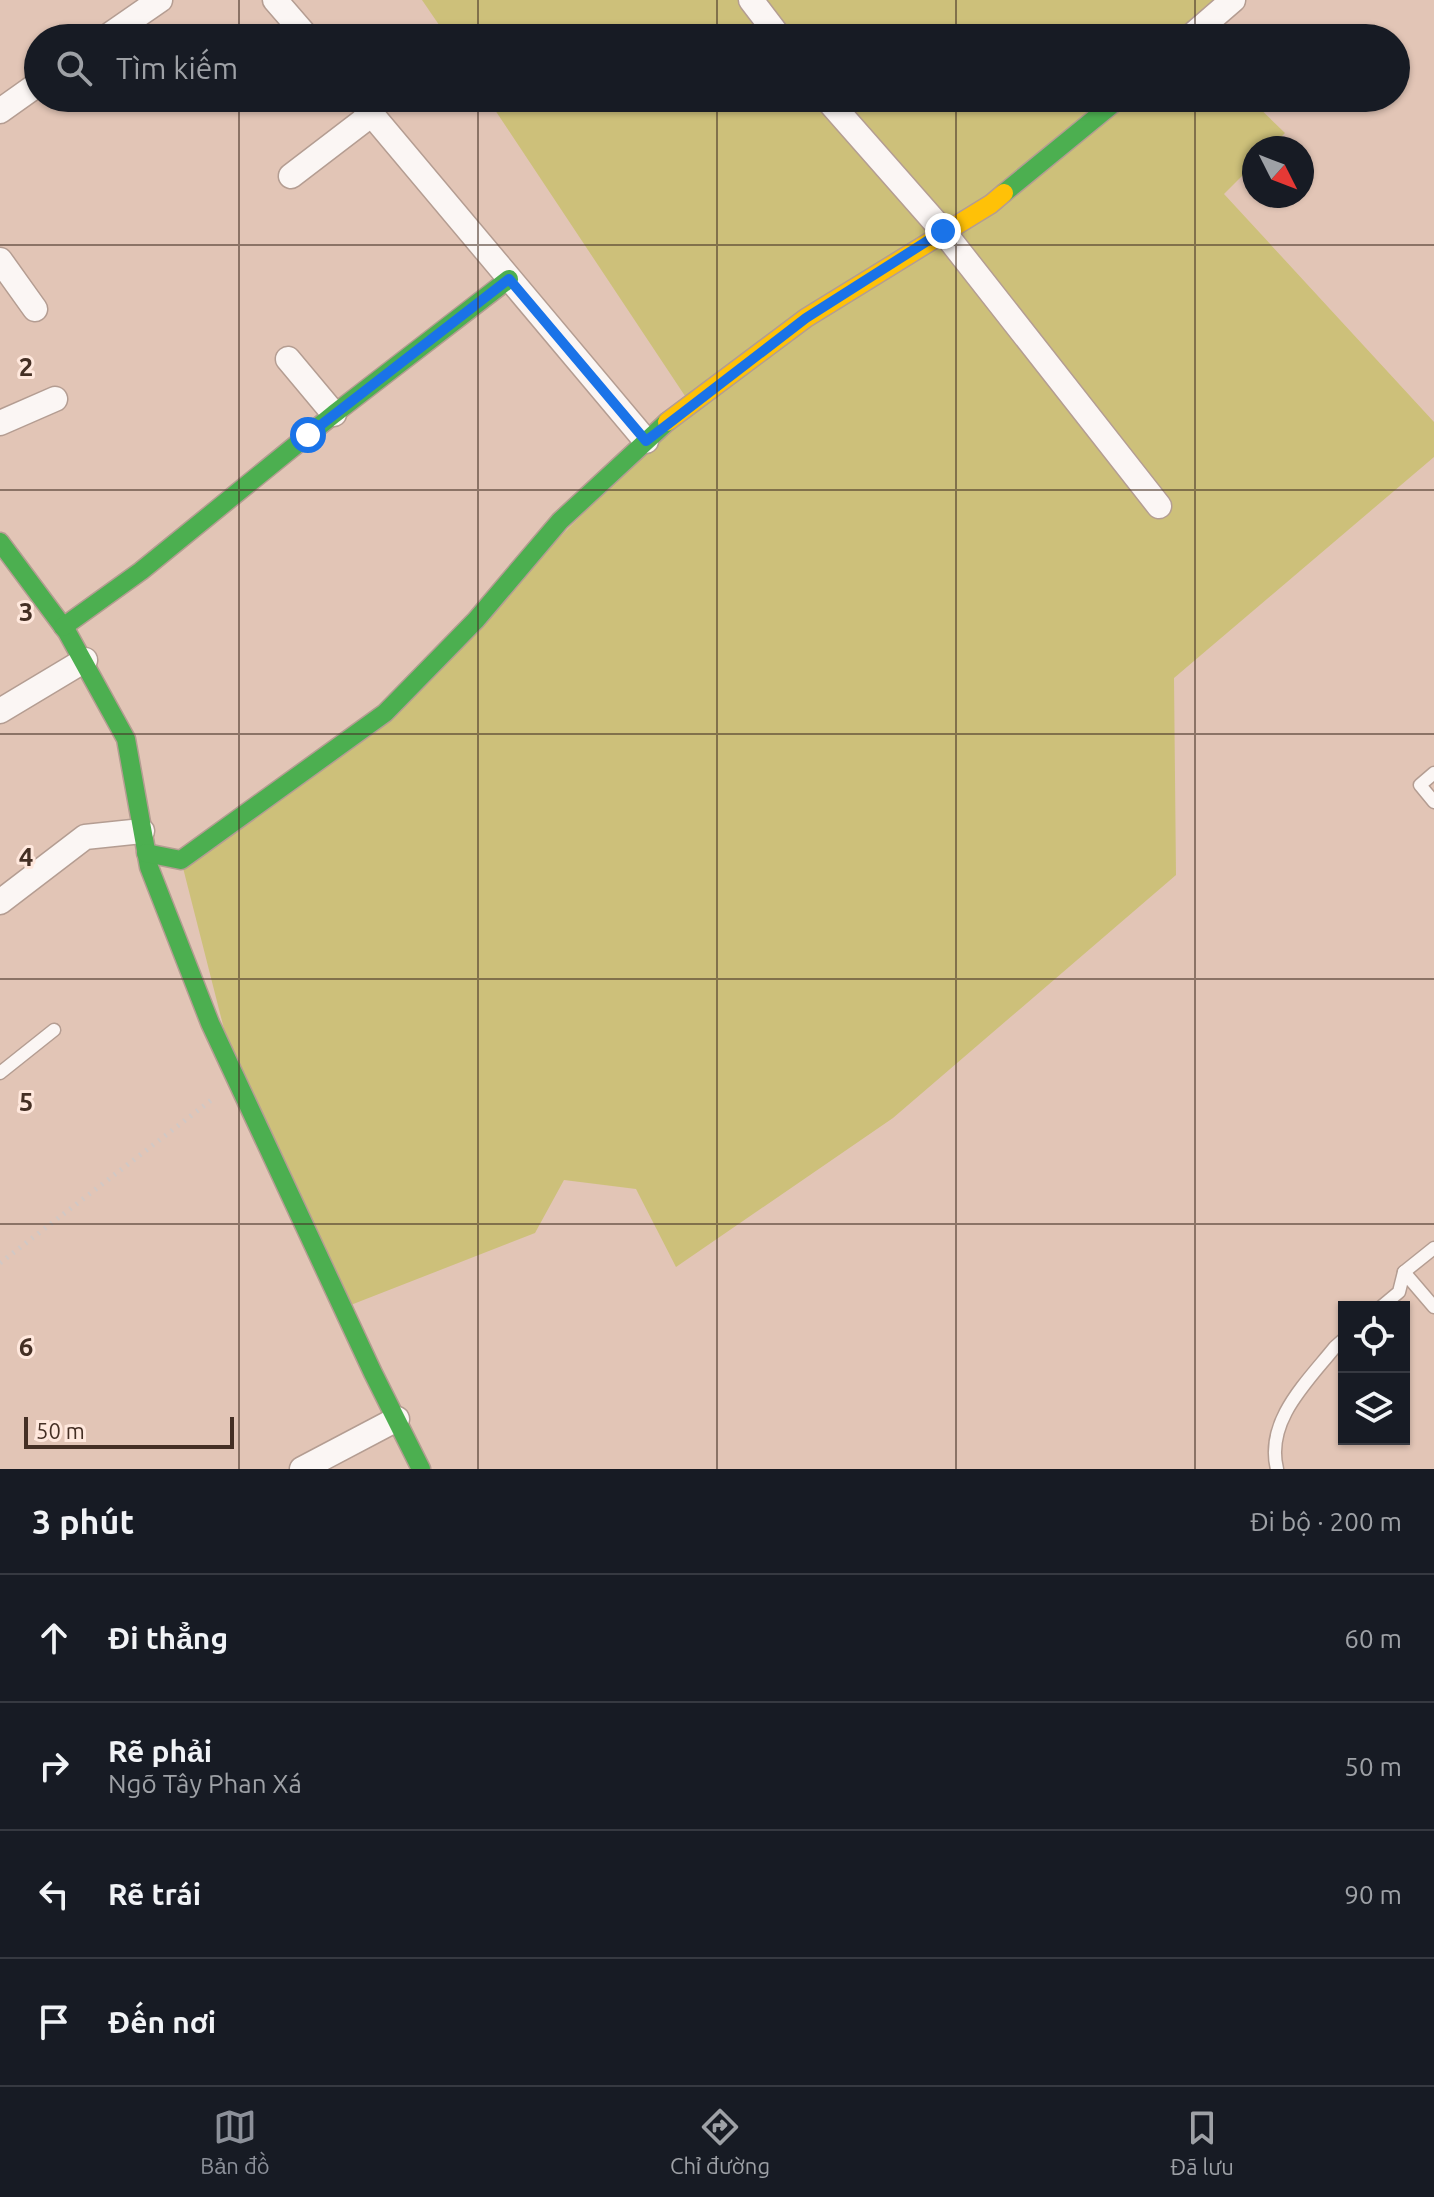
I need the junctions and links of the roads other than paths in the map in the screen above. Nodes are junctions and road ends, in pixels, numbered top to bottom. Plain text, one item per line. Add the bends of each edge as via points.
1 (160, 0) edge
2 (275, 0) edge
3 (751, 0) edge
4 (1233, 0) edge
5 (125, 24) edge
6 (296, 24) edge
7 (769, 24) edge
8 (1205, 24) edge
9 (24, 94) edge
10 (0, 111) edge
11 (359, 112) edge
12 (370, 112) edge
13 (838, 112) edge
14 (1103, 112) edge
15 (291, 176) dead end
16 (943, 231) junction
17 (0, 260) edge
18 (509, 279) junction
19 (35, 309) dead end
20 (288, 359) dead end
21 (55, 399) dead end
22 (334, 414) junction
23 (0, 423) edge
24 (646, 441) junction
25 (1159, 506) dead end
26 (2, 547) edge
27 (63, 627) junction
28 (85, 660) junction
29 (0, 711) edge
30 (1434, 773) edge
31 (1434, 802) edge
32 (144, 842) junction
33 (0, 902) edge
34 (54, 1030) dead end
35 (0, 1073) edge
36 (1434, 1248) edge
37 (1404, 1272) junction
38 (1388, 1301) edge
39 (1434, 1307) edge
40 (1338, 1344) edge
41 (397, 1419) junction
42 (302, 1469) edge
43 (421, 1469) edge
44 (1277, 1469) edge

1 - 5 street
2 - 6 street
3 - 7 street
4 - 8 street
9 - 10 street
11 - 15 street
12 - 18 street
13 - 16 street
14 - 16 street via 991,204
16 - 24 street via 806,318
16 - 25 street
17 - 19 street
18 - 22 street
18 - 24 street
20 - 22 street
21 - 23 street
22 - 27 street via 141,571
24 - 32 street via 560,521 476,620 385,713 181,860
26 - 27 street
27 - 28 street
28 - 29 street
28 - 32 street via 126,739
30 - 31 lane via 1420,785
32 - 33 street via 85,837
32 - 41 street via 210,1023
34 - 35 lane
36 - 37 lane
37 - 38 lane via 1399,1292
37 - 39 lane
40 - 44 lane via 1285,1409 1273,1453
41 - 42 street
41 - 43 street

